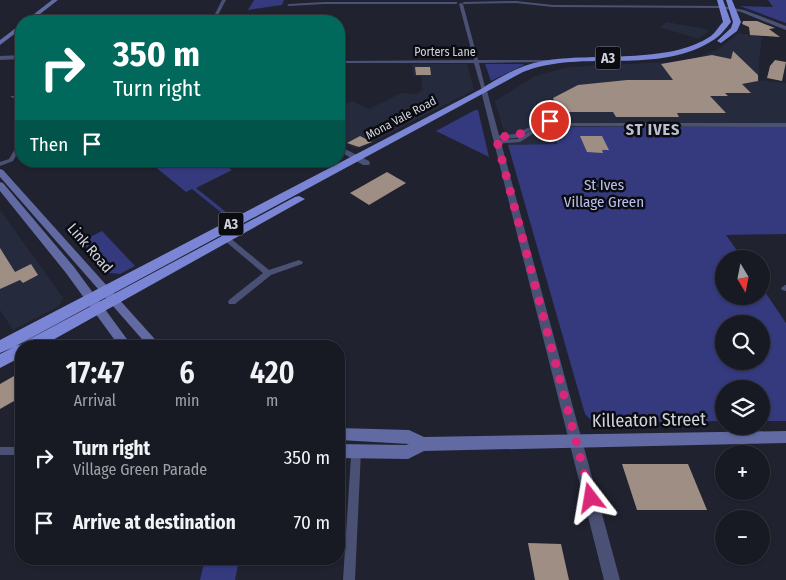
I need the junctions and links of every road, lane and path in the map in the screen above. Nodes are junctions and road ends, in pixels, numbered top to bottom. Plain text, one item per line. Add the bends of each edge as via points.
1 (55, 0) edge
2 (224, 0) edge
3 (291, 0) edge
4 (597, 0) edge
5 (729, 0) edge
6 (371, 1) edge
7 (460, 2) edge
8 (722, 4) edge
9 (289, 5) junction
10 (601, 6) junction
11 (733, 9) junction
12 (36, 15) edge
13 (216, 15) edge
14 (285, 15) edge
15 (755, 15) junction
16 (737, 17) junction
17 (786, 28) edge
18 (15, 31) edge
19 (0, 43) edge
20 (0, 57) edge
21 (15, 58) edge
22 (552, 61) junction
23 (345, 62) edge
24 (475, 62) junction
25 (485, 95) junction
26 (786, 125) edge
27 (497, 140) junction
28 (345, 152) edge
29 (15, 153) edge
30 (361, 161) junction
31 (0, 164) edge
32 (0, 172) edge
33 (0, 185) edge
34 (227, 238) junction
35 (299, 262) dead end
36 (268, 273) junction
37 (110, 295) junction
38 (232, 302) dead end
39 (95, 303) junction
40 (38, 340) edge
41 (122, 340) edge
42 (150, 340) edge
43 (0, 346) edge
44 (15, 353) edge
45 (0, 362) edge
46 (345, 435) edge
47 (786, 437) edge
48 (575, 441) junction
49 (422, 444) junction
50 (0, 451) edge
51 (15, 451) edge
52 (345, 451) edge
53 (356, 451) junction
54 (349, 580) edge
55 (612, 580) edge

1 - 12 main road
2 - 13 street
3 - 9 street
4 - 10 street
5 - 11 highway
6 - 7 street
6 - 9 street
7 - 10 street
7 - 24 street
8 - 10 street
8 - 11 street
8 - 22 highway, Mona Vale Road / A3 via 727,19 724,27 706,42 689,50 661,55
9 - 14 street
11 - 15 street
11 - 16 highway
15 - 16 street
15 - 17 street
16 - 25 highway, Mona Vale Road / A3 via 737,25 731,32 718,44 697,54 669,59 552,66
18 - 19 main road
20 - 21 street
22 - 24 street, Porters Lane
22 - 25 highway, Mona Vale Road / A3 via 522,70
23 - 24 street, Porters Lane
24 - 25 street
25 - 27 street
25 - 30 highway, Mona Vale Road / A3
26 - 27 street via 572,125 563,124 558,119 518,141
27 - 48 street
28 - 30 street
29 - 31 street via 11,160
30 - 34 highway, Mona Vale Road / A3
30 - 37 highway, Mona Vale Road / A3
32 - 37 main road, Link Road
33 - 39 main road, Link Road
34 - 36 street
34 - 37 highway, Mona Vale Road / A3
35 - 36 street
36 - 38 street
37 - 39 highway, Mona Vale Road / A3
37 - 42 main road, Link Road
39 - 40 highway, Mona Vale Road / A3
39 - 41 main road, Link Road
39 - 43 highway, Mona Vale Road / A3
44 - 45 highway
46 - 49 main road, Killeaton Street via 409,436
47 - 48 main road, Killeaton Street
48 - 49 main road, Killeaton Street
48 - 55 street
49 - 53 main road, Killeaton Street via 408,452
50 - 51 street
52 - 53 main road, Killeaton Street
53 - 54 street

